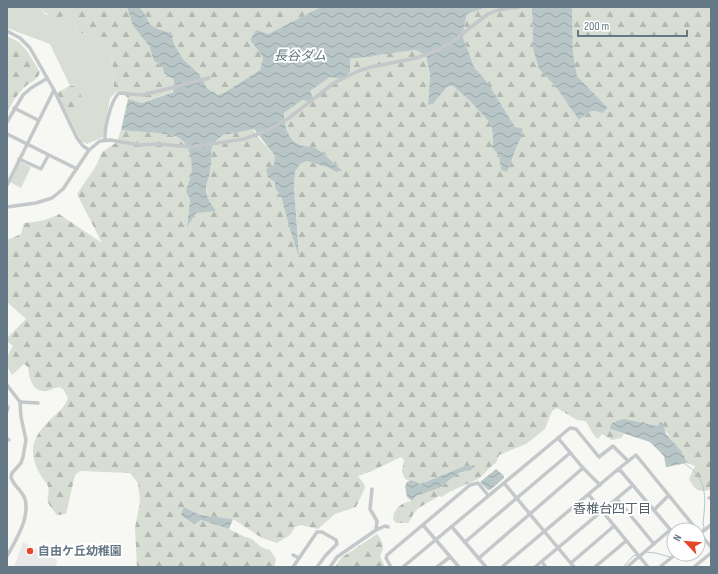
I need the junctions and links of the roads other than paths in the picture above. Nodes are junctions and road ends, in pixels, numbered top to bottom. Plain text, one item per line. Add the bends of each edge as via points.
1 (519, 7) edge
2 (7, 31) edge
3 (46, 79) junction
4 (208, 79) dead end
5 (54, 90) junction
6 (14, 108) junction
7 (38, 120) junction
8 (7, 122) edge
9 (7, 134) edge
10 (105, 140) junction
11 (26, 144) junction
12 (89, 150) junction
13 (48, 156) junction
14 (19, 159) junction
15 (77, 169) junction
16 (7, 171) edge
17 (12, 174) junction
18 (7, 185) edge
19 (7, 207) edge
20 (7, 385) edge
21 (20, 402) junction
22 (38, 403) dead end
23 (558, 438) junction
24 (570, 453) junction
25 (628, 461) junction
26 (583, 468) junction
27 (616, 471) junction
28 (9, 474) edge
29 (504, 483) junction
30 (600, 485) junction
31 (633, 485) junction
32 (372, 489) dead end
33 (488, 495) junction
34 (589, 495) junction
35 (668, 496) junction
36 (517, 498) junction
37 (617, 499) junction
38 (654, 510) junction
39 (602, 511) junction
40 (530, 514) junction
41 (690, 522) edge
42 (423, 525) junction
43 (666, 525) edge
44 (452, 526) junction
45 (614, 526) junction
46 (388, 527) dead end
47 (376, 530) junction
48 (544, 532) junction
49 (666, 534) edge
50 (436, 540) junction
51 (626, 541) junction
52 (465, 542) junction
53 (654, 544) junction
54 (558, 548) junction
55 (711, 553) edge
56 (293, 555) dead end
57 (7, 556) edge
58 (640, 556) junction
59 (450, 557) junction
60 (299, 558) junction
61 (479, 558) junction
62 (542, 562) junction
63 (571, 563) junction
64 (293, 567) edge
65 (317, 567) edge
66 (330, 567) edge
67 (391, 567) edge
68 (403, 567) edge
69 (437, 567) edge
70 (458, 567) edge
71 (486, 567) edge
72 (502, 567) edge
73 (535, 567) edge
74 (546, 567) edge
75 (574, 567) edge
76 (595, 567) edge
77 (627, 567) edge
78 (648, 567) edge
79 (694, 567) edge

1 - 10 street via 488,14 436,51 352,74 334,83 290,118 244,139 192,147 140,145
2 - 3 street via 20,38 30,48
3 - 5 street
3 - 6 street via 23,95
4 - 10 street via 143,95 119,93 113,101
5 - 7 street
5 - 12 street via 77,138
6 - 7 street
6 - 8 street
7 - 11 street
9 - 11 street
10 - 12 street
11 - 13 street
11 - 14 street
12 - 15 street
13 - 14 street via 41,169
13 - 15 street
14 - 17 street
15 - 19 street via 63,189 52,198
16 - 17 street
17 - 18 street
20 - 21 street
21 - 22 street
21 - 28 street via 26,444 21,463
23 - 24 street
23 - 25 street via 570,428 576,429 599,457 613,446
23 - 29 street
24 - 26 street
24 - 36 street
25 - 27 street
25 - 35 street via 636,456
26 - 30 street
26 - 40 street
27 - 30 street
27 - 31 street via 620,470
28 - 57 street via 25,499 26,511 20,532
29 - 33 street
29 - 36 street
30 - 34 street
31 - 37 street
31 - 38 street
32 - 47 street via 370,509 377,521
33 - 42 street via 478,483 470,485
33 - 44 street
34 - 39 street
34 - 48 street
35 - 38 street
35 - 41 street
36 - 40 street
36 - 52 street
37 - 39 street
37 - 53 street
38 - 43 street
39 - 45 street
39 - 54 street
40 - 48 street
40 - 61 street
42 - 50 street
42 - 67 street via 387,555
44 - 50 street
44 - 52 street
45 - 51 street
45 - 63 street
46 - 47 street
47 - 66 street via 337,557
48 - 54 street
48 - 72 street
49 - 53 street
50 - 59 street
50 - 68 street
51 - 58 street
51 - 76 street
52 - 61 street
53 - 58 street
54 - 62 street
54 - 63 street
55 - 79 street
56 - 60 street
58 - 77 street
58 - 78 street
59 - 69 street
59 - 70 street
60 - 64 street
60 - 65 street via 317,532 322,532 336,540 337,544
61 - 71 street
62 - 73 street
62 - 74 street
63 - 75 street

